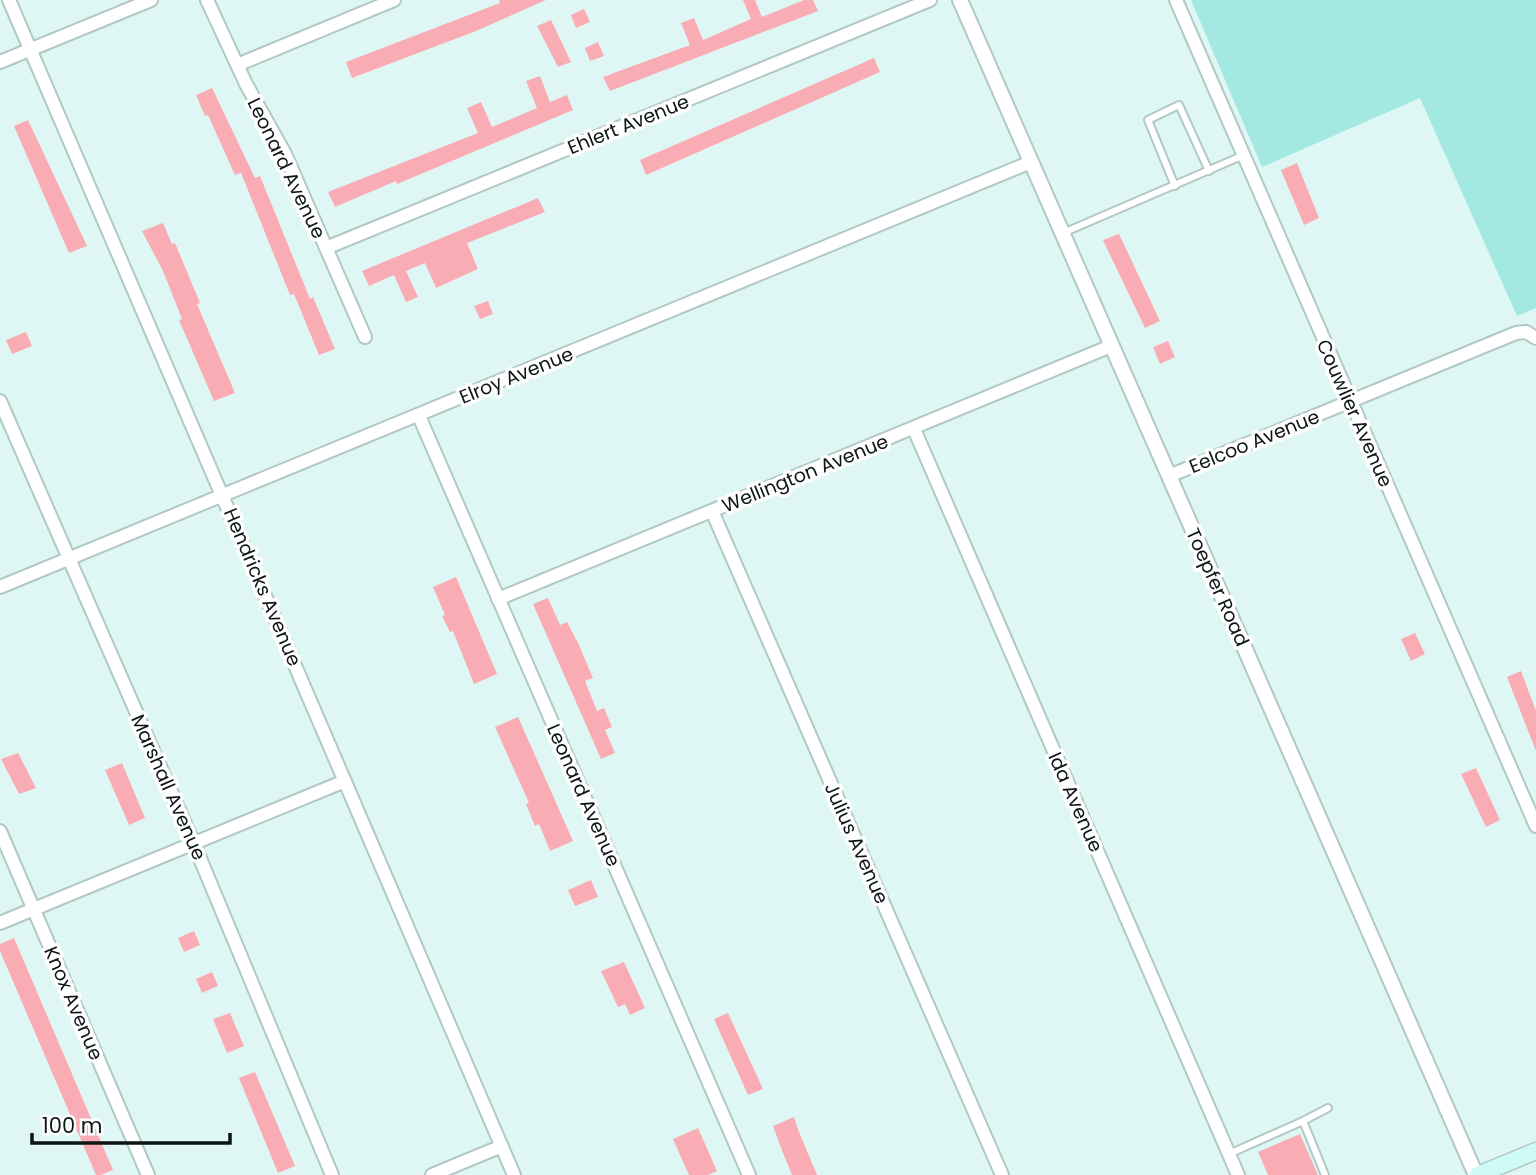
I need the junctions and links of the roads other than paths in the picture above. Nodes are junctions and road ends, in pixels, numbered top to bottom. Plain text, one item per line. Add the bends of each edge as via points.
1 (9, 0) edge
2 (151, 0) edge
3 (207, 0) edge
4 (394, 0) edge
5 (930, 0) edge
6 (960, 0) edge
7 (1176, 0) edge
8 (32, 50) junction
9 (0, 62) edge
10 (237, 65) junction
11 (1244, 155) junction
12 (1031, 162) junction
13 (1209, 171) junction
14 (1175, 186) junction
15 (1063, 233) junction
16 (326, 248) junction
17 (365, 337) dead end
18 (1535, 337) edge
19 (1111, 346) junction
20 (0, 401) edge
21 (1350, 402) junction
22 (419, 415) junction
23 (914, 429) junction
24 (1169, 476) junction
25 (223, 494) junction
26 (712, 511) junction
27 (68, 559) junction
28 (0, 587) edge
29 (498, 598) junction
30 (345, 781) junction
31 (1536, 826) edge
32 (0, 831) edge
33 (194, 844) junction
34 (34, 909) junction
35 (0, 923) edge
36 (1328, 1108) dead end
37 (1303, 1121) junction
38 (502, 1146) junction
39 (1536, 1151) edge
40 (1229, 1154) junction
41 (148, 1175) edge
42 (332, 1175) edge
43 (432, 1175) edge
44 (514, 1175) edge
45 (749, 1175) edge
46 (1002, 1175) edge
47 (1238, 1175) edge
48 (1325, 1175) edge
49 (1477, 1175) edge

1 - 8 street, Hendricks Avenue
2 - 8 street
3 - 10 street, Leonard Avenue
4 - 10 street
5 - 16 street, Ehlert Avenue
6 - 12 street, Toepfer Road
7 - 11 street, Couwlier Avenue
8 - 9 street
8 - 25 street, Hendricks Avenue
10 - 16 street, Leonard Avenue via 285,154
11 - 13 lane
11 - 21 street, Couwlier Avenue
12 - 15 street, Toepfer Road
12 - 22 street, Elroy Avenue
13 - 14 lane
13 - 14 lane via 1179,105 1148,120
14 - 15 lane
15 - 19 street, Toepfer Road
16 - 17 street, Leonard Avenue
18 - 21 street, Eelcoo Avenue via 1516,333
19 - 23 street, Wellington Avenue
19 - 24 street, Toepfer Road
20 - 27 street, Marshall Avenue
21 - 24 street, Eelcoo Avenue
21 - 31 street, Couwlier Avenue
22 - 25 street, Elroy Avenue
22 - 29 street, Leonard Avenue
23 - 26 street, Wellington Avenue
23 - 40 street, Ida Avenue
24 - 49 street, Toepfer Road
25 - 27 street, Elroy Avenue
25 - 30 street, Hendricks Avenue
26 - 29 street, Wellington Avenue
26 - 46 street, Julius Avenue
27 - 28 street, Elroy Avenue
27 - 33 street, Marshall Avenue
29 - 45 street, Leonard Avenue
30 - 33 street
30 - 38 street, Hendricks Avenue
32 - 34 street, Knox Avenue
33 - 34 street
33 - 42 street, Marshall Avenue
34 - 35 street
34 - 41 street, Knox Avenue
36 - 37 lane
37 - 40 lane
37 - 48 lane
38 - 43 street
38 - 44 street, Hendricks Avenue
39 - 49 main road
40 - 47 street, Ida Avenue

